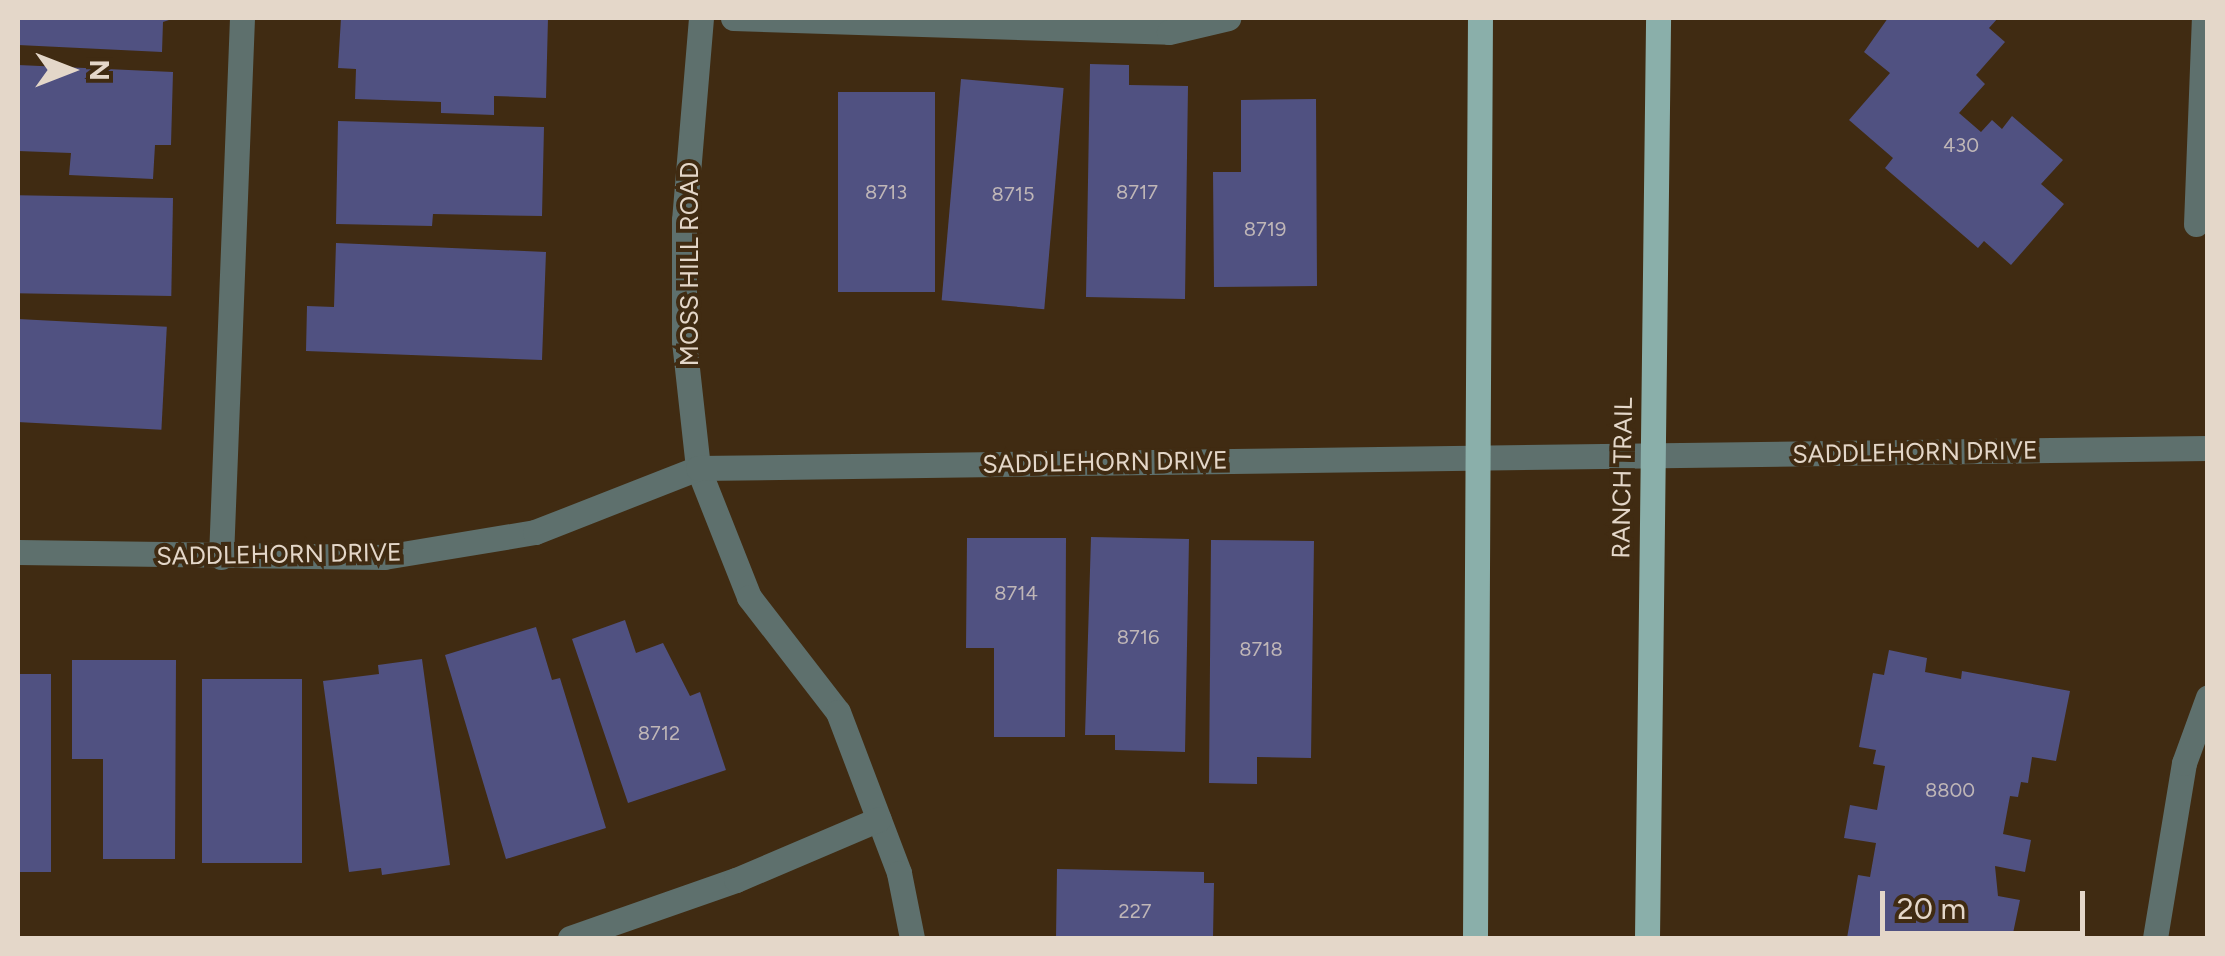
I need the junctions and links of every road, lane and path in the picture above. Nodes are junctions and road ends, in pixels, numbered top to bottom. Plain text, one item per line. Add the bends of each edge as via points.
1 (242, 18) edge
2 (701, 18) edge
3 (733, 18) edge
4 (1228, 18) edge
5 (1480, 18) edge
6 (1658, 18) edge
7 (2204, 18) edge
8 (2196, 224) dead end
9 (2208, 448) edge
10 (1478, 456) junction
11 (1652, 456) junction
12 (698, 468) junction
13 (18, 552) edge
14 (221, 556) junction
15 (2208, 698) edge
16 (878, 819) junction
17 (570, 938) edge
18 (912, 938) edge
19 (1475, 938) edge
20 (1648, 938) edge
21 (2155, 938) edge

1 - 14 street
2 - 12 street, MOSS HILL ROAD via 684,220 684,341
3 - 4 street via 1169,32
5 - 10 main road
6 - 11 main road, RANCH TRAIL
7 - 8 street
9 - 11 street, SADDLEHORN DRIVE
10 - 11 street, SADDLEHORN DRIVE
10 - 12 street, SADDLEHORN DRIVE
10 - 19 main road
11 - 20 main road, RANCH TRAIL
12 - 14 street, SADDLEHORN DRIVE via 535,532 384,556
12 - 16 street, MOSS HILL ROAD via 748,596 838,712
13 - 14 street, SADDLEHORN DRIVE
15 - 21 street via 2184,764
16 - 17 street via 736,880
16 - 18 street, MOSS HILL ROAD via 899,873

